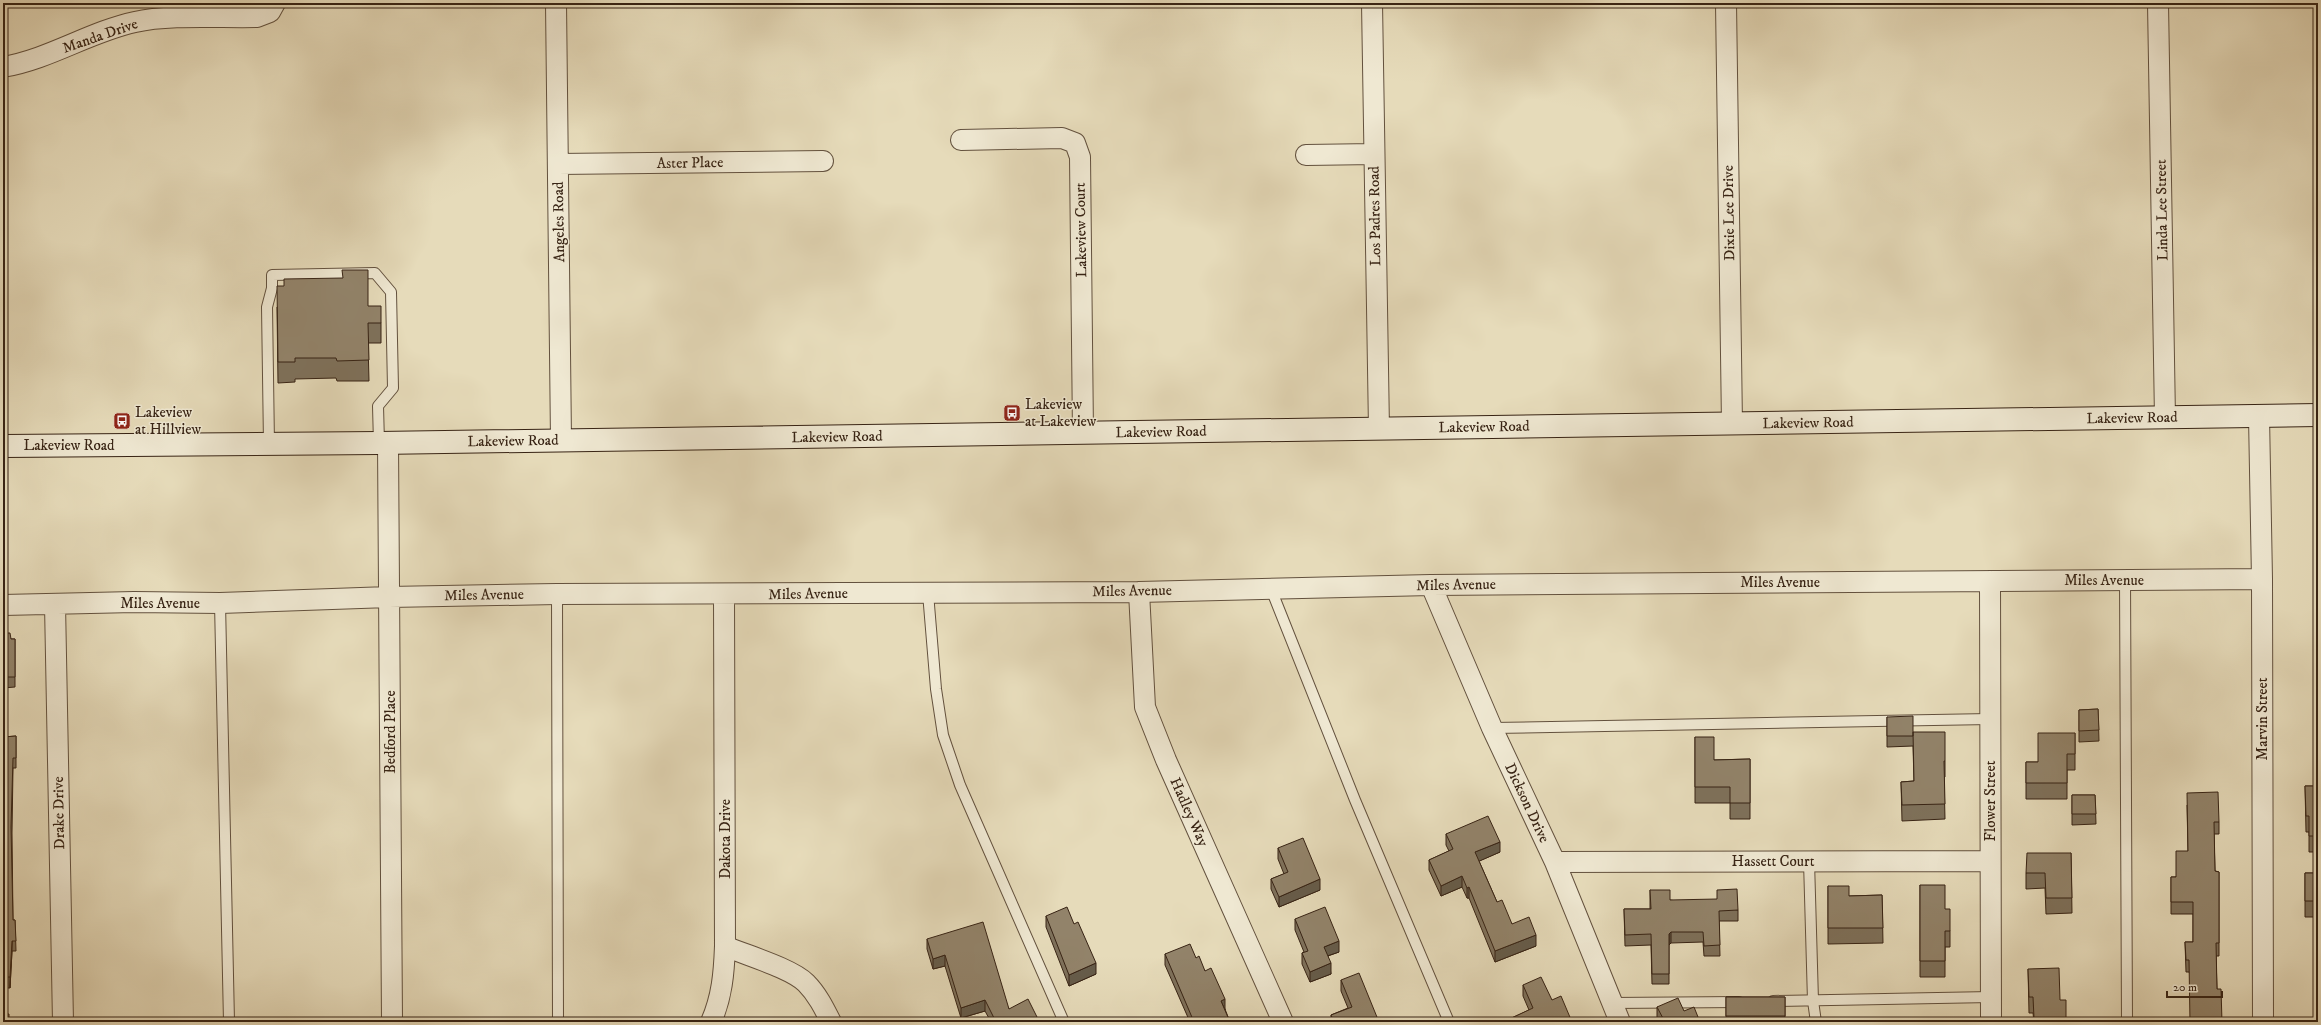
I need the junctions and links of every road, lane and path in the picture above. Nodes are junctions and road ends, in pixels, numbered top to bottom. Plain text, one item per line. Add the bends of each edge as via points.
1 (556, 3) edge
2 (1372, 3) edge
3 (1726, 3) edge
4 (2158, 3) edge
5 (272, 7) edge
6 (3, 67) edge
7 (960, 140) dead end
8 (1374, 154) junction
9 (1306, 155) dead end
10 (823, 161) dead end
11 (558, 164) junction
12 (2318, 415) edge
13 (2259, 416) junction
14 (2165, 418) junction
15 (1732, 424) junction
16 (1379, 429) junction
17 (1083, 433) junction
18 (561, 440) junction
19 (384, 443) junction
20 (269, 444) junction
21 (3, 446) edge
22 (2262, 579) junction
23 (2125, 580) junction
24 (1990, 581) junction
25 (1431, 585) junction
26 (1271, 589) junction
27 (1139, 592) junction
28 (928, 593) junction
29 (557, 594) junction
30 (724, 595) junction
31 (389, 596) junction
32 (220, 603) junction
33 (55, 604) junction
34 (3, 605) edge
35 (1990, 720) junction
36 (1492, 728) junction
37 (1809, 861) junction
38 (1990, 861) junction
39 (1555, 862) junction
40 (725, 946) junction
41 (1991, 997) junction
42 (1813, 1001) junction
43 (1612, 1003) junction
44 (63, 1022) edge
45 (229, 1022) edge
46 (392, 1022) edge
47 (558, 1022) edge
48 (711, 1022) edge
49 (831, 1022) edge
50 (1064, 1022) edge
51 (1283, 1022) edge
52 (1449, 1022) edge
53 (1620, 1022) edge
54 (1816, 1022) edge
55 (1991, 1022) edge
56 (2127, 1022) edge
57 (2263, 1022) edge

1 - 11 street, Angeles Road
2 - 8 street, Los Padres Road
3 - 15 street, Dixie Lee Drive
4 - 14 street, Linda Lee Street
5 - 6 street, Manda Drive via 257,17 160,19 136,22 41,58
7 - 17 street, Lakeview Court via 1062,138 1075,143 1080,157
8 - 9 street
8 - 16 street, Los Padres Road
10 - 11 street, Aster Place
11 - 18 street, Angeles Road
12 - 13 main road, Lakeview Road
13 - 14 main road, Lakeview Road
13 - 22 street, Marvin Street
14 - 15 main road, Lakeview Road
15 - 16 main road, Lakeview Road
16 - 17 main road, Lakeview Road
17 - 18 main road, Lakeview Road
18 - 19 main road, Lakeview Road
19 - 20 main road, Lakeview Road
19 - 20 lane via 378,406 393,388 391,292 376,273 272,275 272,288 267,307
19 - 31 street, Bedford Place
20 - 21 main road, Lakeview Road
22 - 23 street, Miles Avenue
22 - 57 street, Marvin Street
23 - 24 street, Miles Avenue
23 - 56 lane
24 - 25 street, Miles Avenue
24 - 35 street, Flower Street
25 - 26 street, Miles Avenue
25 - 36 street, Dickson Drive
26 - 27 street, Miles Avenue
26 - 52 lane via 1355,800
27 - 28 street, Miles Avenue
27 - 51 street, Hadley Way via 1145,707 1169,768
28 - 30 street, Miles Avenue
28 - 50 lane via 936,689 943,735 960,785
29 - 30 street, Miles Avenue
29 - 31 street, Miles Avenue
29 - 47 lane
30 - 40 street, Dakota Drive
31 - 32 street, Miles Avenue
31 - 46 street, Bedford Place
32 - 33 street, Miles Avenue
32 - 45 lane
33 - 34 street, Miles Avenue
33 - 44 street, Drake Drive
35 - 36 lane
35 - 38 street, Flower Street
36 - 39 street, Dickson Drive
37 - 38 street, Hassett Court
37 - 39 street, Hassett Court
37 - 42 lane
38 - 41 street, Flower Street
39 - 43 street, Dickson Drive
40 - 48 street, Dakota Drive via 724,981
40 - 49 street via 788,971 805,982
41 - 42 lane
41 - 55 street, Flower Street
42 - 43 lane
42 - 54 lane
43 - 53 street, Dickson Drive

